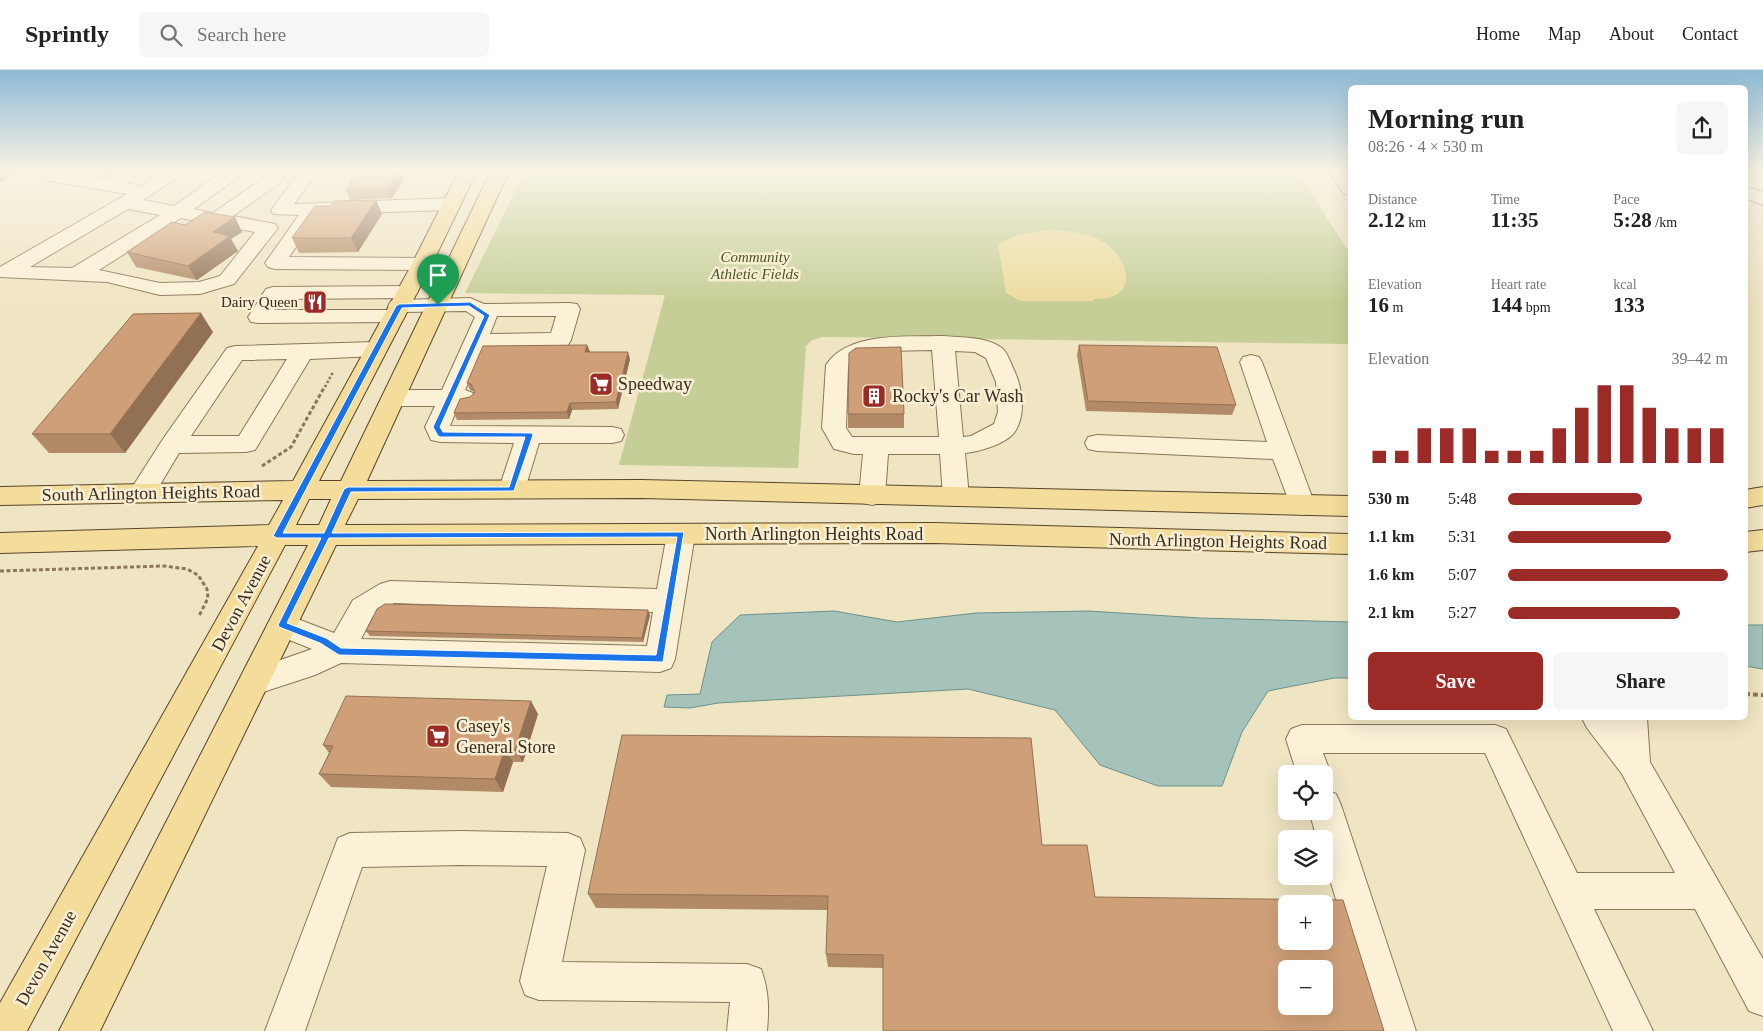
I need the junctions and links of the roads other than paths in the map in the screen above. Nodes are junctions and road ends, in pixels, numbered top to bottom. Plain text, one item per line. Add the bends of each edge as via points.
1 (104, 216) edge
2 (172, 216) edge
3 (199, 216) edge
4 (220, 216) edge
5 (308, 216) edge
6 (446, 216) edge
7 (479, 216) edge
8 (216, 219) junction
9 (422, 264) junction
10 (3, 274) edge
11 (76, 275) junction
12 (400, 304) junction
13 (438, 305) junction
14 (479, 310) junction
15 (476, 341) junction
16 (943, 343) junction
17 (376, 349) junction
18 (303, 352) junction
19 (1251, 362) dead end
20 (394, 398) junction
21 (458, 398) junction
22 (543, 430) junction
23 (612, 435) dead end
24 (1097, 443) dead end
25 (172, 444) junction
26 (950, 445) junction
27 (876, 446) junction
28 (1284, 451) junction
29 (348, 489) junction
30 (512, 489) junction
31 (302, 490) junction
32 (142, 493) junction
33 (0, 496) edge
34 (872, 496) junction
35 (1763, 496) edge
36 (956, 497) junction
37 (1748, 499) edge
38 (1302, 505) junction
39 (1348, 506) edge
40 (681, 534) junction
41 (277, 536) junction
42 (327, 536) junction
43 (1763, 540) edge
44 (1748, 542) edge
45 (0, 543) edge
46 (1348, 544) edge
47 (670, 601) junction
48 (282, 625) junction
49 (339, 651) junction
50 (254, 682) junction
51 (1600, 720) edge
52 (1631, 720) edge
53 (1634, 764) junction
54 (1311, 765) edge
55 (1329, 820) edge
56 (1567, 891) junction
57 (1704, 891) junction
58 (1763, 997) edge
59 (6, 1031) edge
60 (78, 1031) edge
61 (285, 1031) edge
62 (747, 1031) edge
63 (1396, 1031) edge
64 (1633, 1031) edge

1 - 10 street
2 - 11 street
3 - 8 street
4 - 8 street
5 - 9 street via 275,263
6 - 9 main road, Devon Avenue
7 - 13 main road
8 - 11 street via 268,228 245,257 251,274 229,298 185,308 155,306 160,289 107,276
9 - 12 main road, Devon Avenue
10 - 11 street
12 - 12 street via 273,293 259,317
12 - 13 street
12 - 17 main road, Devon Avenue
13 - 14 street via 470,304
13 - 20 main road
14 - 15 street via 487,315
14 - 15 street via 569,309 567,346
15 - 21 street via 470,371
16 - 26 street
16 - 26 street via 980,346 995,354 1008,382 1010,397 1010,412 1004,429 976,444
16 - 27 street via 886,344 856,350 837,364 836,434 843,443
17 - 18 street
17 - 31 main road, Devon Avenue
18 - 25 street via 236,352
18 - 25 street via 246,444
19 - 28 street
20 - 21 street
20 - 29 main road
21 - 22 street via 437,427 440,434
22 - 23 street
22 - 30 street
24 - 28 street
25 - 32 street
26 - 27 street
26 - 36 street
27 - 34 street
28 - 38 street
29 - 30 main road
29 - 31 main road
29 - 42 main road
30 - 34 main road via 752,491
31 - 32 main road, South Arlington Heights Road
31 - 41 main road, Devon Avenue
32 - 33 main road, South Arlington Heights Road
34 - 36 main road
35 - 37 main road
36 - 38 main road
38 - 39 main road
40 - 42 main road, North Arlington Heights Road
40 - 46 main road, North Arlington Heights Road via 934,534
40 - 47 street
41 - 42 main road, North Arlington Heights Road
41 - 45 main road
41 - 59 main road, Devon Avenue
42 - 48 main road
43 - 44 main road
47 - 49 street via 390,592 363,608
47 - 49 street via 660,659
48 - 49 street via 323,640
48 - 50 main road
49 - 50 street
50 - 60 main road
51 - 53 street
52 - 53 street
53 - 57 street
54 - 56 street via 1302,739 1495,739
55 - 63 street
56 - 57 street
56 - 64 street
57 - 58 street
61 - 62 street via 350,850 461,848 568,850 538,981 747,983 750,1003

